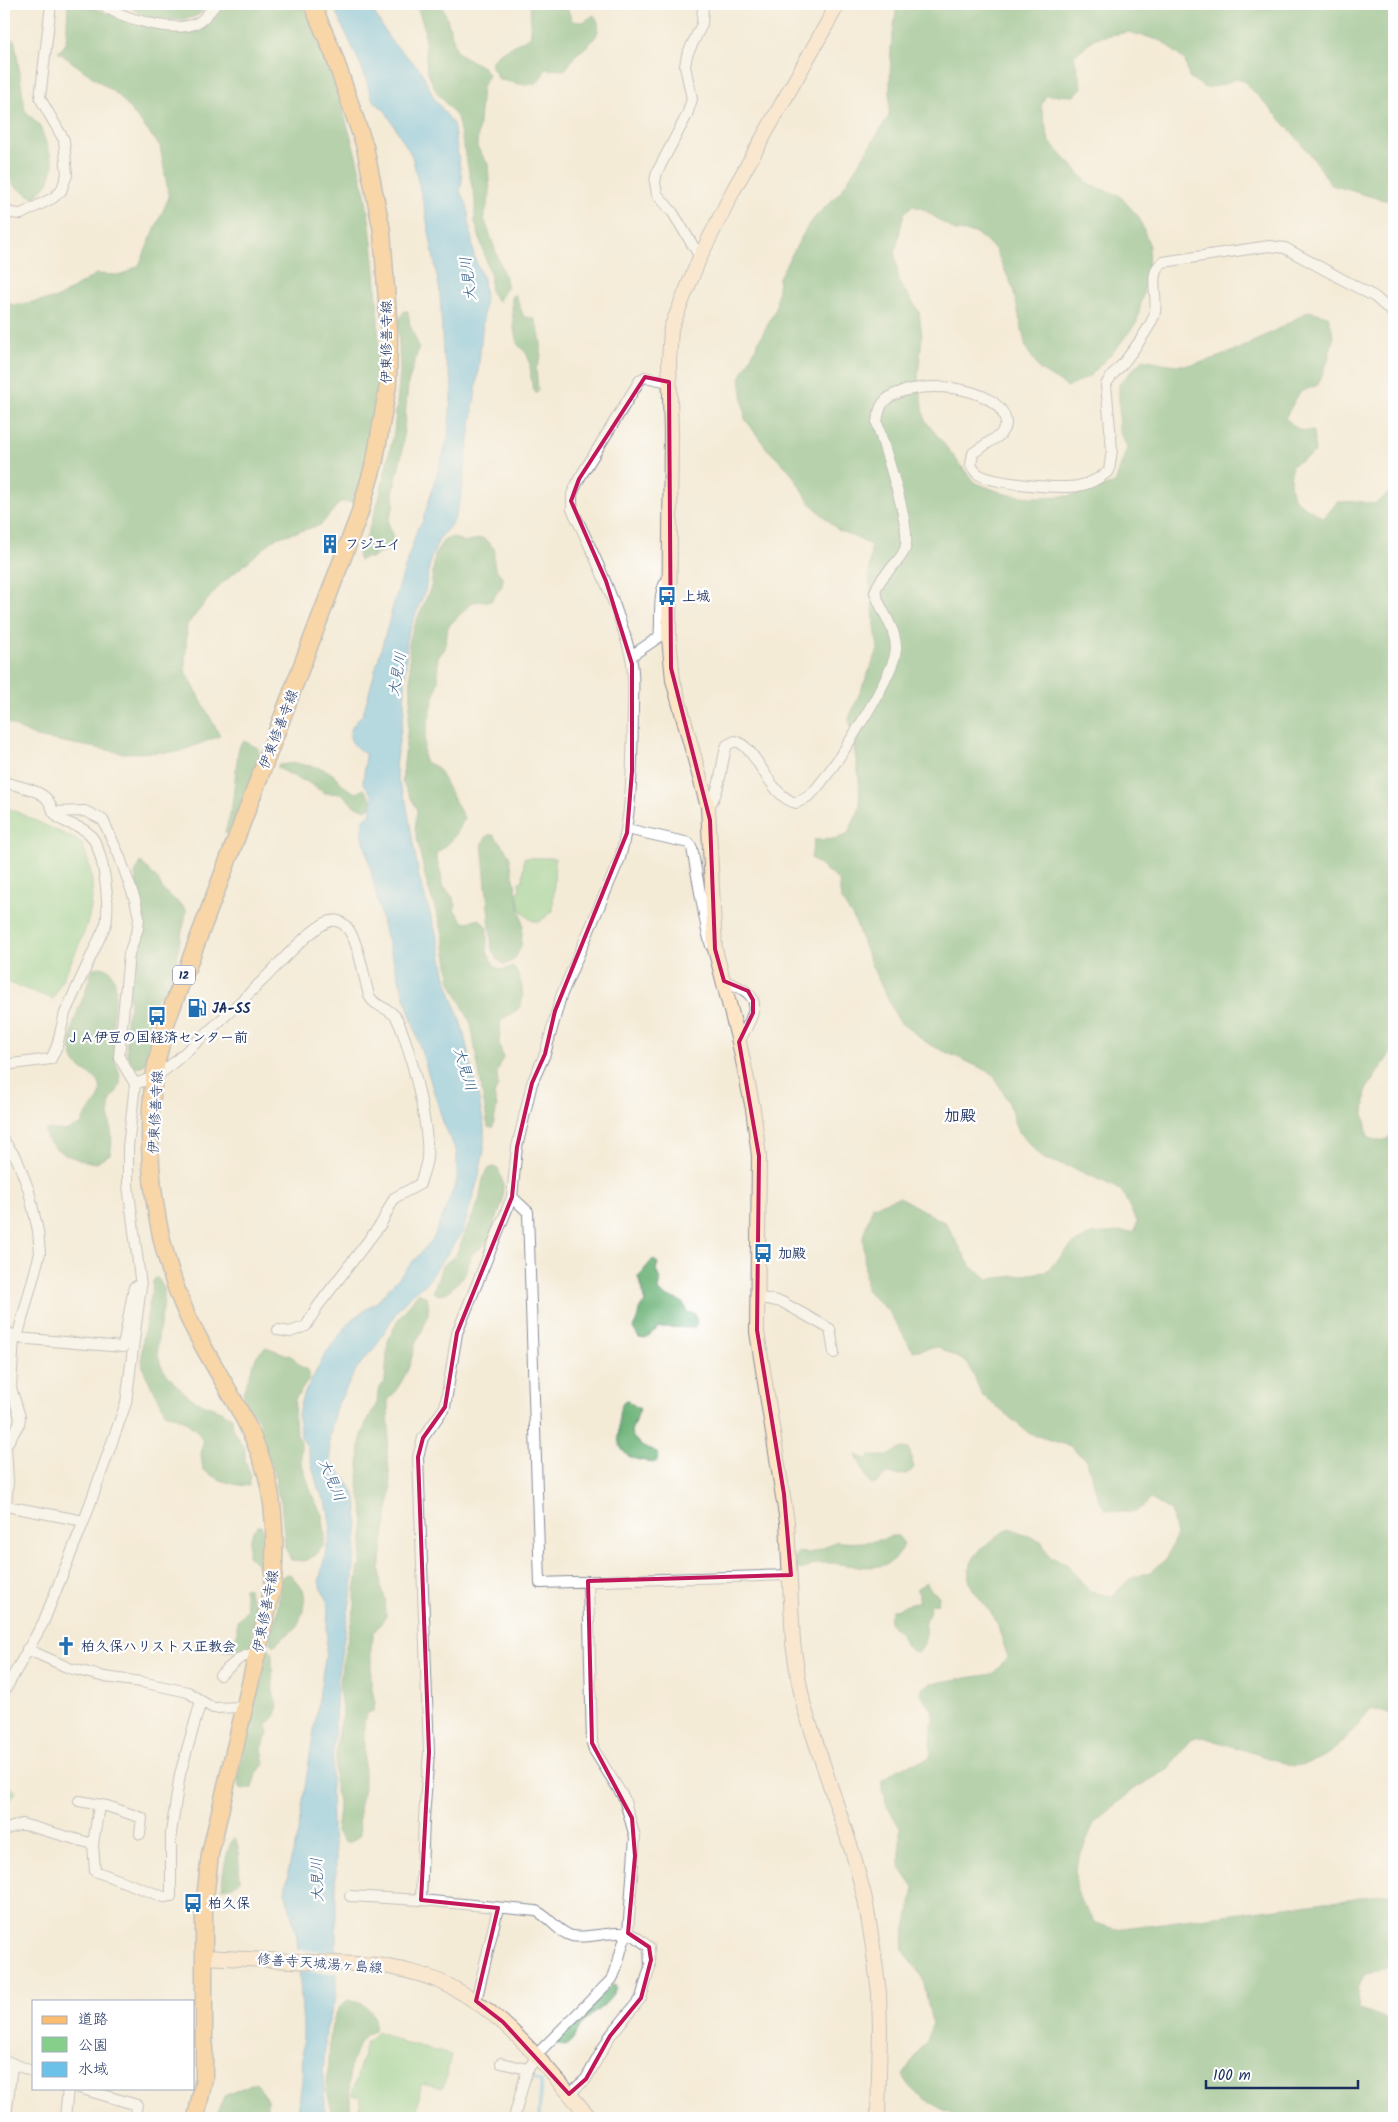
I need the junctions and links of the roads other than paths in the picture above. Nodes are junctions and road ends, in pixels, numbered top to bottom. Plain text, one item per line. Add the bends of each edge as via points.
1 (51, 4) edge
2 (101, 4) edge
3 (216, 4) edge
4 (312, 4) edge
5 (703, 4) edge
6 (838, 4) edge
7 (4, 207) edge
8 (700, 257) junction
9 (1394, 314) edge
10 (669, 382) junction
11 (670, 578) junction
12 (631, 656) junction
13 (4, 782) edge
14 (708, 807) junction
15 (53, 812) junction
16 (627, 829) junction
17 (716, 953) junction
18 (724, 981) junction
19 (739, 1042) junction
20 (4, 1065) edge
21 (154, 1077) junction
22 (135, 1084) junction
23 (4, 1141) edge
24 (512, 1197) junction
25 (141, 1286) junction
26 (756, 1297) junction
27 (4, 1330) edge
28 (278, 1330) dead end
29 (16, 1337) junction
30 (834, 1352) dead end
31 (5, 1445) edge
32 (5, 1507) edge
33 (84, 1521) junction
34 (791, 1575) junction
35 (588, 1581) junction
36 (27, 1650) junction
37 (257, 1652) junction
38 (8, 1675) edge
39 (220, 1676) dead end
40 (4, 1692) edge
41 (200, 1702) junction
42 (244, 1707) junction
43 (79, 1801) dead end
44 (99, 1806) junction
45 (4, 1830) edge
46 (140, 1834) dead end
47 (93, 1844) junction
48 (350, 1896) dead end
49 (421, 1900) junction
50 (498, 1908) junction
51 (628, 1933) junction
52 (203, 1957) junction
53 (476, 2001) junction
54 (536, 2056) junction
55 (8, 2062) edge
56 (501, 2063) dead end
57 (528, 2069) junction
58 (32, 2071) edge
59 (68, 2090) edge
60 (86, 2090) edge
61 (569, 2094) junction
62 (6, 2118) edge
63 (65, 2118) edge
64 (134, 2118) edge
65 (196, 2118) edge
66 (514, 2118) edge
67 (590, 2118) edge
68 (878, 2118) edge

1 - 7 street via 40,98 64,140 68,175 61,191 53,198 21,214 10,213
2 - 3 street via 111,11 151,23 182,27 198,22
4 - 21 main road, 伊東修善寺線 / 12 via 333,53 365,147 382,231 389,331 388,385 375,460 359,514 165,1026
5 - 8 street via 702,24 685,66 692,99 655,182 657,194 673,213
6 - 8 street via 734,189
8 - 10 street via 671,328
9 - 14 street via 1375,297 1285,248 1270,246 1163,262 1156,267 1155,273 1154,316 1126,361 1106,385 1112,450 1109,471 1102,478 1080,486 1006,481 988,478 975,471 971,465 973,453 1000,435 1006,425 1002,408 989,399 937,386 885,401 878,412 877,422 907,537 905,551 881,578 875,592 896,640 891,672 839,755 807,797 796,803 784,797 746,748 736,741 728,745 714,798
10 - 11 street
10 - 12 street via 645,377 640,380 579,479 571,501 606,581
11 - 12 street via 664,584 659,637
11 - 14 street via 669,638 673,680
12 - 16 street via 632,771
13 - 15 street via 47,799
14 - 17 street
15 - 20 street via 69,825 88,832 94,840 102,864 108,910 106,924 65,1013 51,1059
15 - 22 street via 85,811 103,820 135,900 138,928 129,954 119,1057
16 - 17 street via 689,843 706,931
16 - 24 street via 620,858 558,1003 545,1054 532,1083 517,1147
17 - 18 street
18 - 19 street
18 - 19 street via 748,991 753,1000 753,1013
19 - 26 street via 759,1156
21 - 22 street
21 - 28 street via 184,1054 288,954 324,924 331,920 340,921 348,927 355,939 370,997 377,1006 396,1016 412,1064 422,1110 427,1158 420,1184 394,1198 380,1225 306,1326 290,1332
21 - 37 main road, 伊東修善寺線 / 12 via 152,1174 161,1232 171,1269 187,1314 247,1427 267,1476 276,1546 273,1586
22 - 25 street via 128,1147 128,1185
23 - 29 street via 17,1159 29,1191 40,1253
24 - 35 street via 528,1212 540,1583
24 - 49 street via 457,1333 444,1407 423,1438 418,1457 429,1752
25 - 29 street via 134,1287 123,1346
25 - 33 street via 126,1404
26 - 30 street via 782,1302 830,1329
26 - 34 street via 757,1332 784,1494
27 - 29 street
29 - 31 street via 11,1388 20,1417
31 - 32 street via 8,1482
32 - 33 street
33 - 36 street via 43,1623
34 - 35 street
34 - 68 street via 793,1643 804,1707 854,1857 873,1948 880,2030
35 - 51 street via 592,1743 624,1798 635,1837
36 - 38 street
36 - 41 street via 69,1668 188,1692
37 - 39 street via 240,1658
37 - 42 main road, 伊東修善寺線 / 12
38 - 40 street
41 - 42 street via 213,1708
41 - 47 street via 180,1774 171,1833 171,1896 164,1897 95,1871
42 - 52 main road, 伊東修善寺線 / 12 via 210,1854
43 - 44 street
44 - 46 street via 142,1818
44 - 47 street
45 - 47 street via 22,1824
48 - 49 street
49 - 50 street
50 - 51 street via 544,1914 572,1936
50 - 53 street
51 - 54 street via 612,1979
51 - 61 street via 642,1940 651,1953 646,1988 610,2036 586,2079
52 - 53 street, 修善寺天城湯ヶ島線 via 378,1965 426,1976
52 - 65 main road, 伊東修善寺線 / 12 via 204,2080
53 - 54 street, 修善寺天城湯ヶ島線 via 503,2022
54 - 57 street
54 - 61 street, 修善寺天城湯ヶ島線
55 - 58 street
55 - 62 street
56 - 57 street
57 - 66 street
59 - 63 street
60 - 64 street via 137,2105
61 - 67 street, 修善寺天城湯ヶ島線

